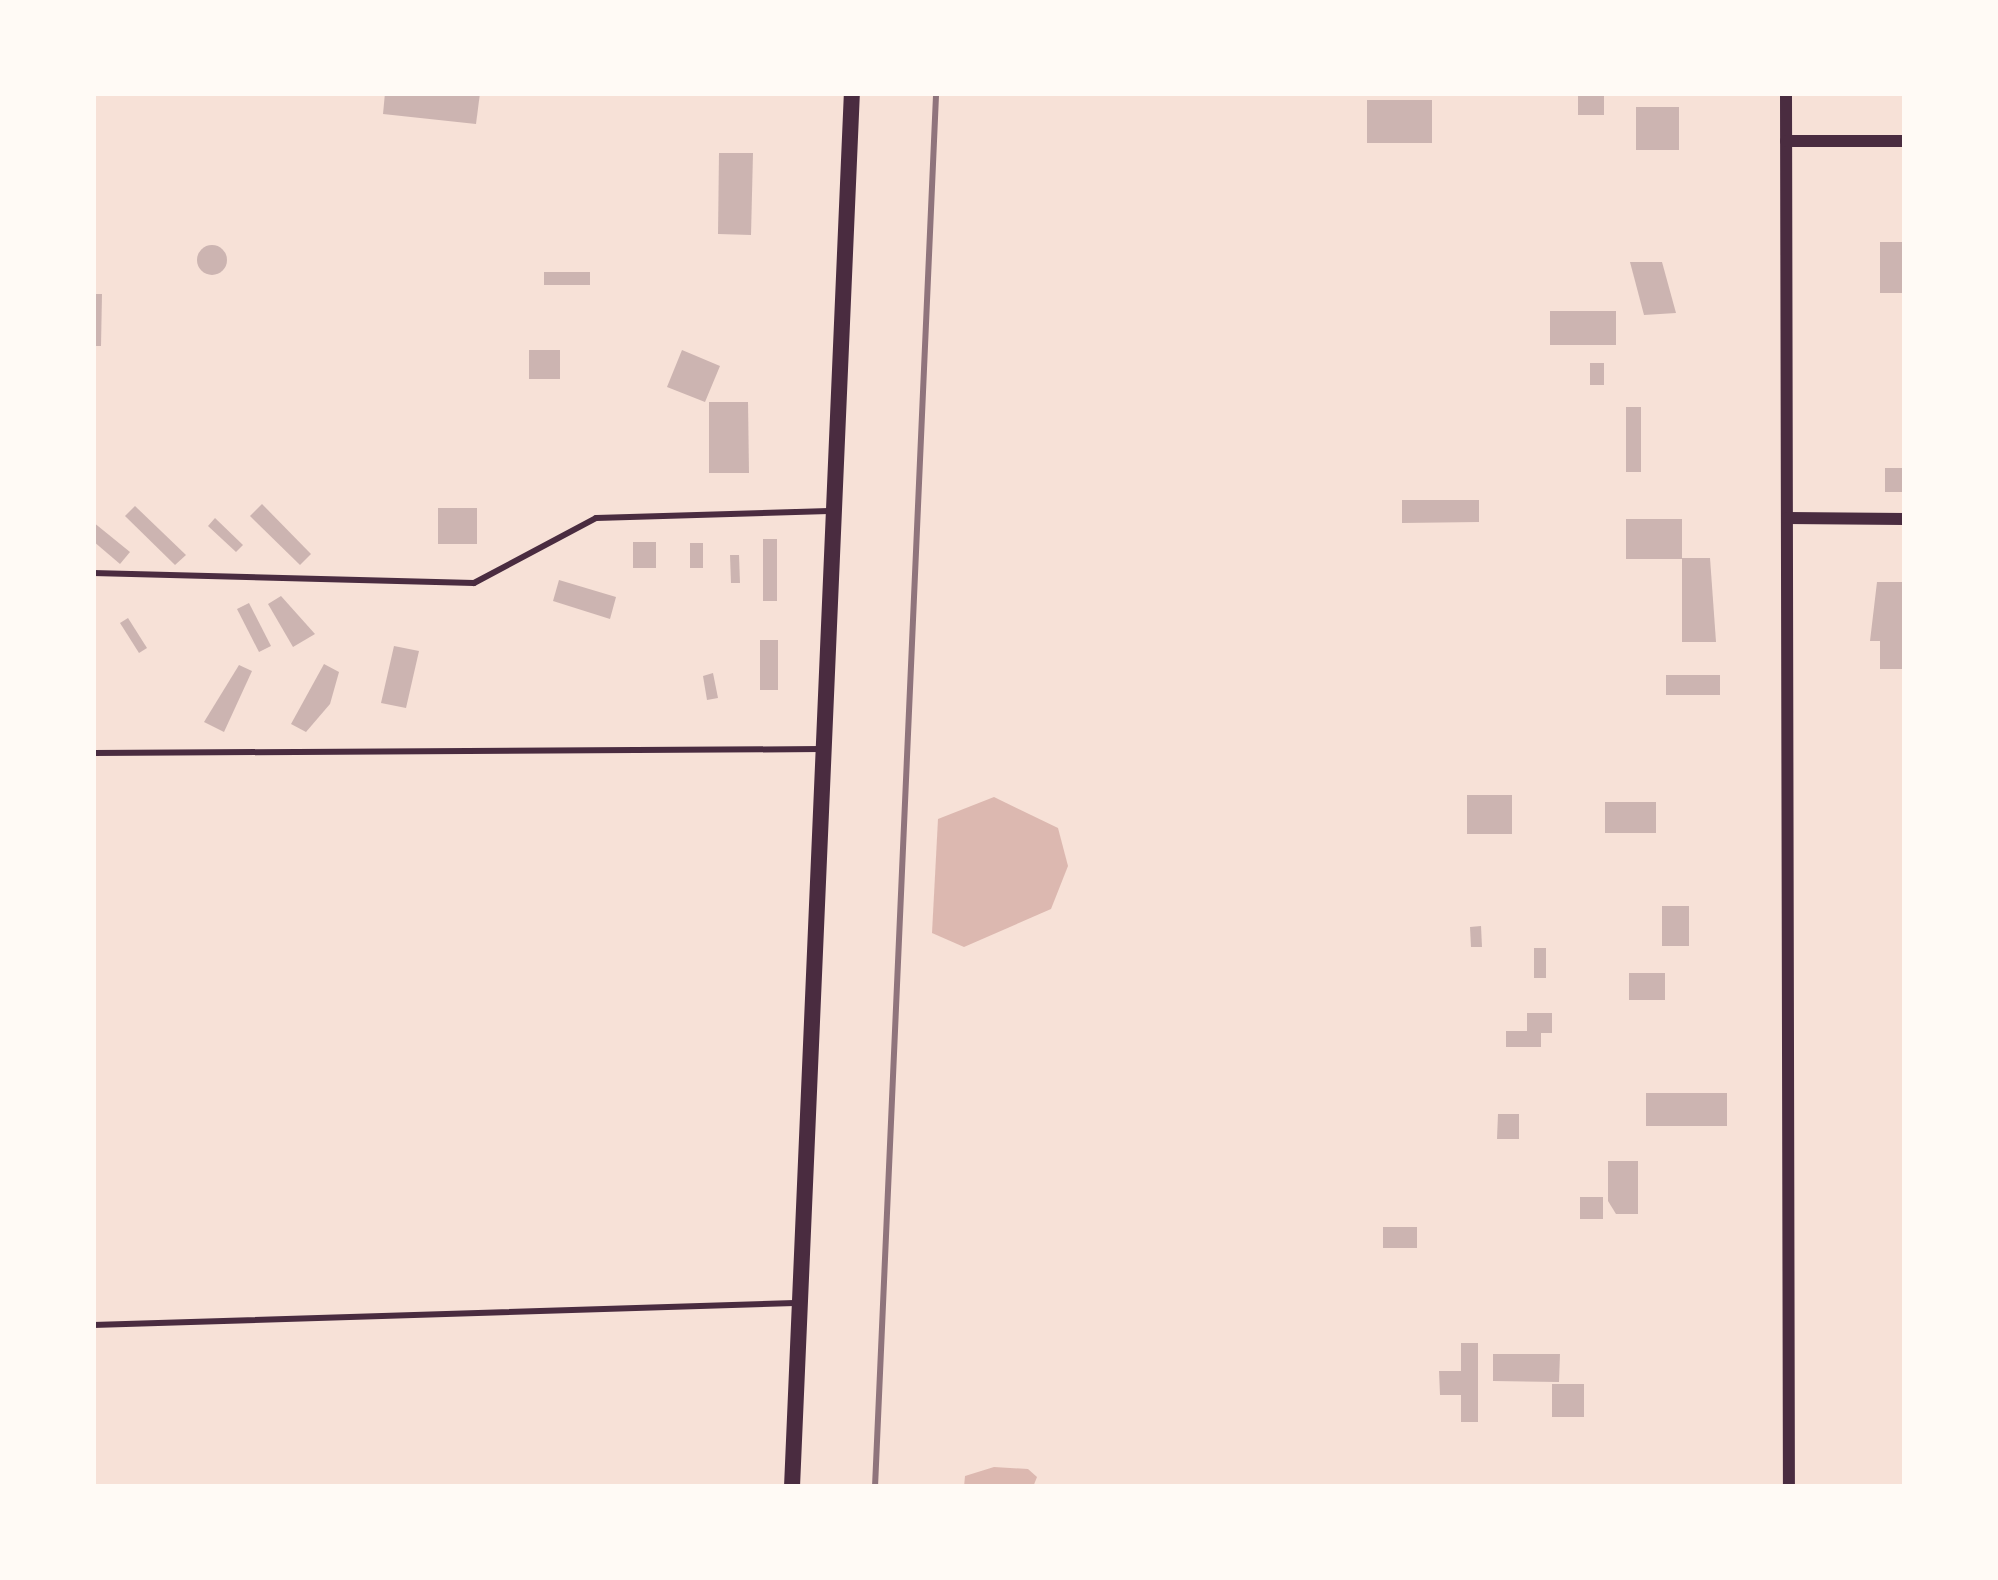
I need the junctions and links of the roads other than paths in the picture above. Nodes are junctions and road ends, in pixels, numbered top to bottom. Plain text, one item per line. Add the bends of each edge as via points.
1 (852, 93) edge
2 (1786, 93) edge
3 (1786, 141) junction
4 (1905, 141) edge
5 (837, 510) junction
6 (1787, 518) junction
7 (1905, 519) edge
8 (93, 573) edge
9 (825, 748) junction
10 (93, 753) edge
11 (799, 1303) junction
12 (93, 1325) edge
13 (792, 1487) edge
14 (1789, 1487) edge

1 - 5 street
2 - 3 street
3 - 4 street
3 - 6 street
5 - 8 lane via 596,518 474,583
5 - 9 street
6 - 7 street
6 - 14 street
9 - 10 lane
9 - 11 street
11 - 12 lane
11 - 13 street

